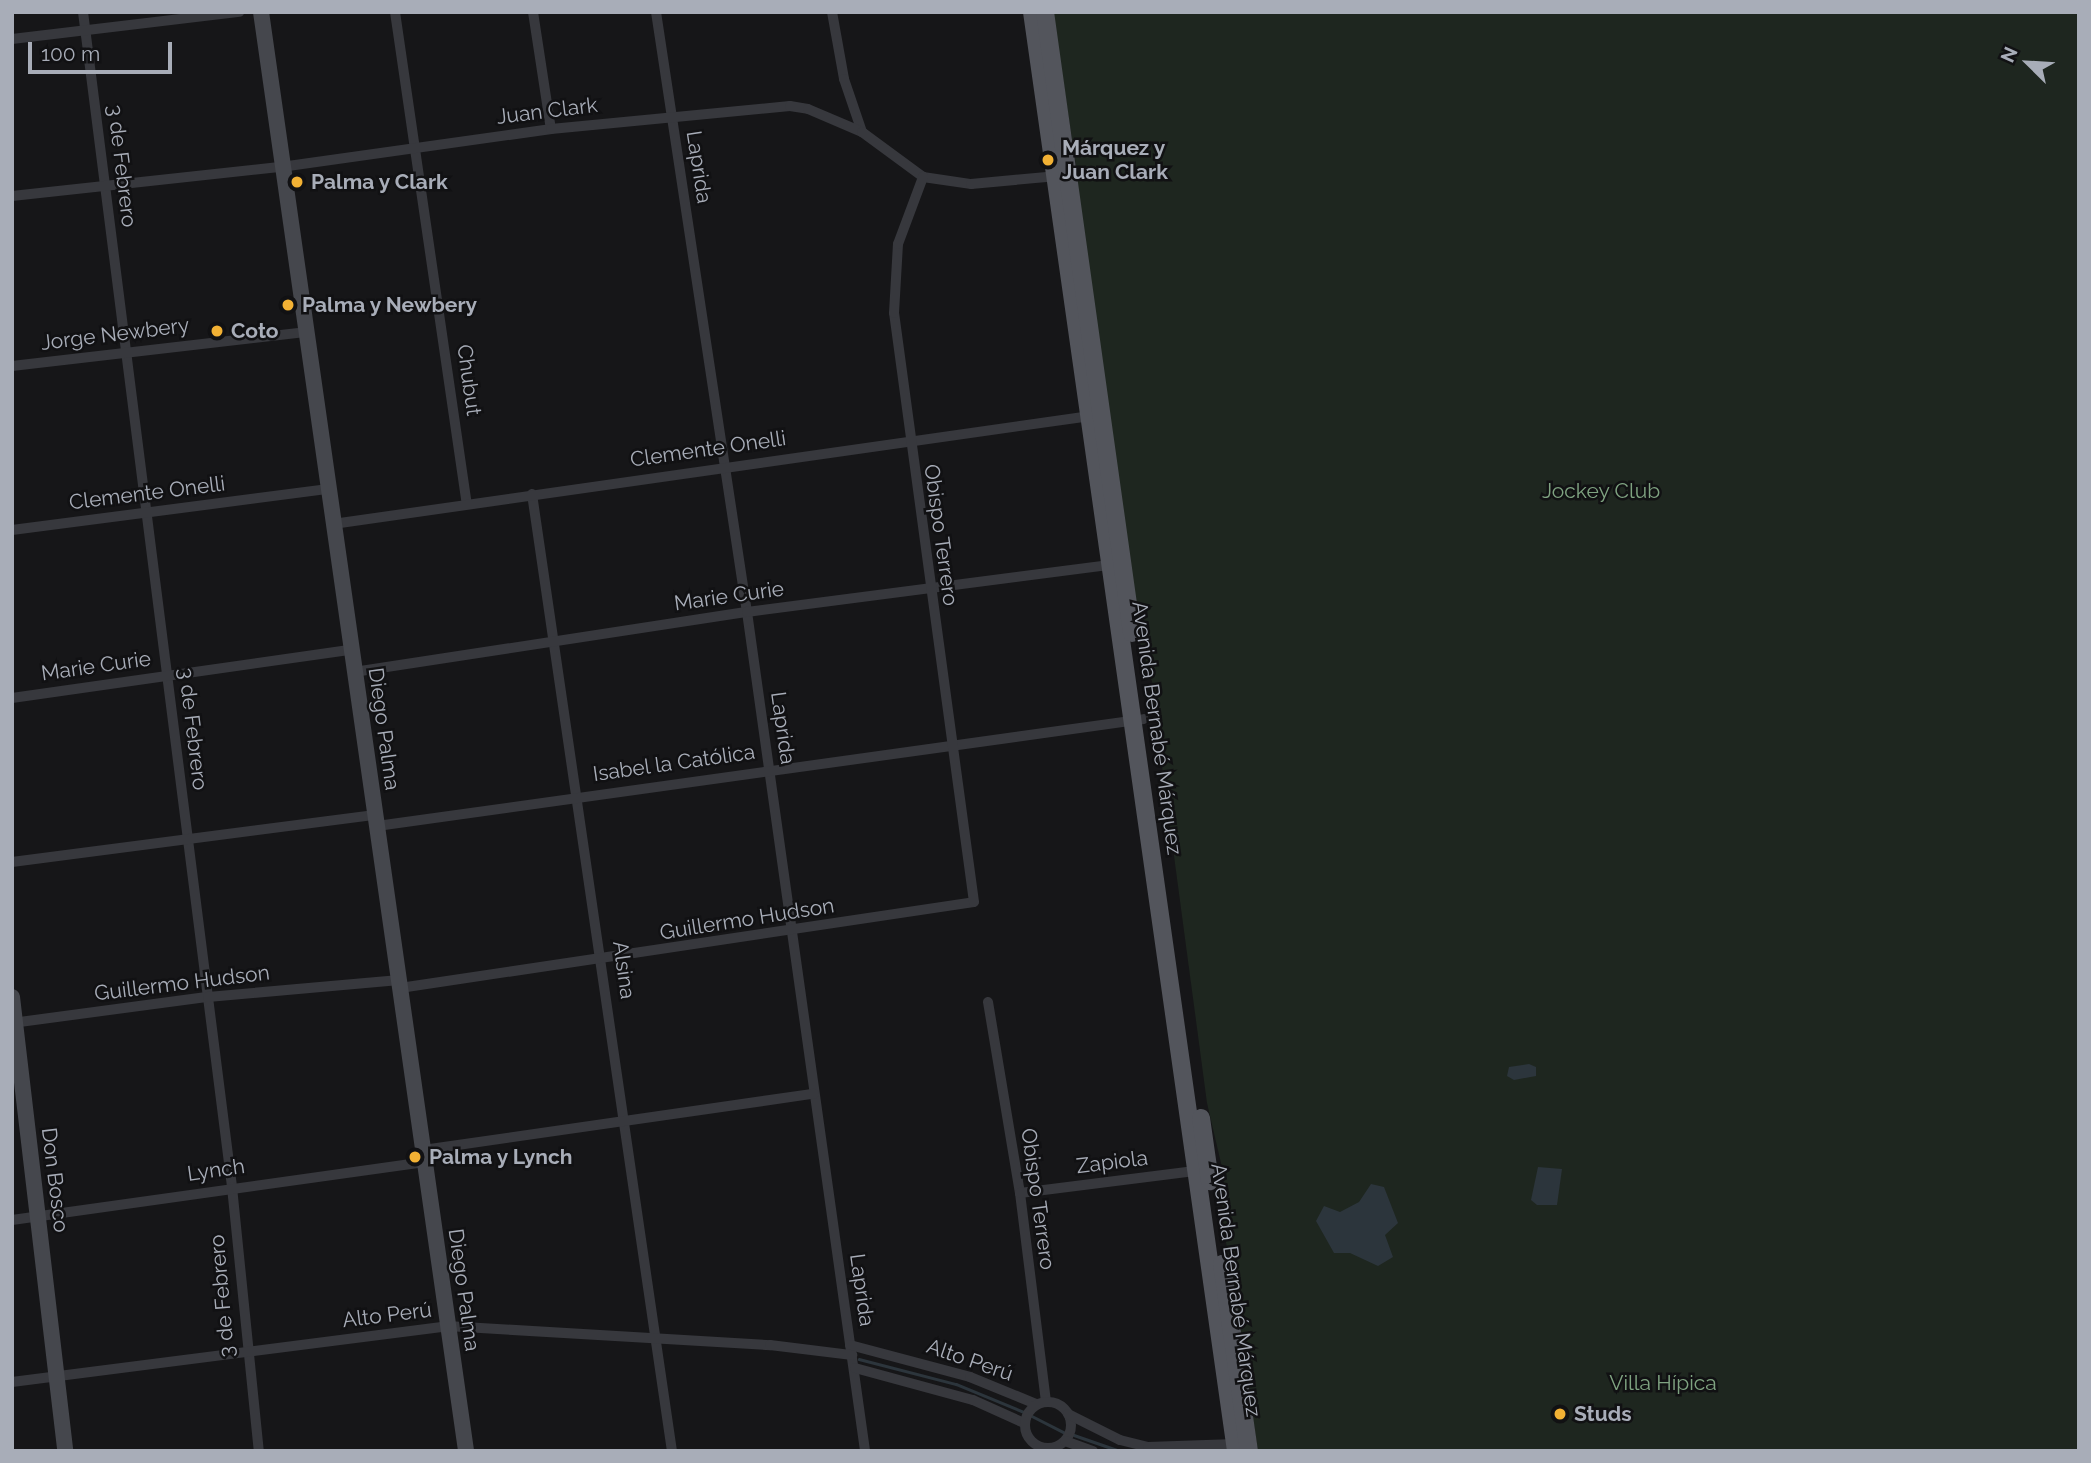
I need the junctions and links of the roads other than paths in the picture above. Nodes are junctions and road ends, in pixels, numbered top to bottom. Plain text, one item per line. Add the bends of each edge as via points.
1 (83, 12) edge
2 (239, 12) edge
3 (261, 12) edge
4 (395, 12) edge
5 (533, 12) edge
6 (656, 12) edge
7 (832, 12) edge
8 (1032, 12) edge
9 (1045, 12) edge
10 (85, 31) junction
11 (12, 39) edge
12 (671, 116) junction
13 (551, 129) junction
14 (862, 132) junction
15 (415, 148) junction
16 (281, 167) junction
17 (1062, 175) junction
18 (923, 177) junction
19 (105, 187) junction
20 (12, 196) edge
21 (305, 332) junction
22 (126, 352) junction
23 (12, 366) edge
24 (1090, 416) junction
25 (909, 439) junction
26 (725, 465) junction
27 (328, 489) junction
28 (532, 494) junction
29 (467, 504) junction
30 (146, 513) junction
31 (333, 524) junction
32 (12, 530) edge
33 (1110, 565) junction
34 (929, 588) junction
35 (747, 612) junction
36 (556, 641) junction
37 (351, 650) junction
38 (354, 671) junction
39 (167, 676) junction
40 (12, 698) edge
41 (1139, 720) junction
42 (951, 747) junction
43 (770, 769) junction
44 (579, 796) junction
45 (376, 821) junction
46 (188, 837) junction
47 (12, 862) edge
48 (974, 902) joint
49 (792, 931) junction
50 (604, 960) junction
51 (400, 984) junction
52 (208, 997) junction
53 (12, 998) edge
54 (988, 1002) dead end
55 (13, 1022) edge
56 (814, 1094) junction
57 (624, 1121) junction
58 (424, 1156) junction
59 (1202, 1170) junction
60 (232, 1187) junction
61 (1020, 1193) junction
62 (40, 1216) junction
63 (12, 1220) edge
64 (447, 1326) junction
65 (656, 1339) junction
66 (851, 1350) junction
67 (246, 1353) junction
68 (855, 1368) junction
69 (56, 1377) junction
70 (12, 1382) edge
71 (1041, 1403) junction
72 (1068, 1414) junction
73 (1024, 1423) junction
74 (1065, 1441) junction
75 (1240, 1448) edge
76 (1041, 1449) edge
77 (65, 1451) edge
78 (259, 1451) edge
79 (466, 1451) edge
80 (672, 1451) edge
81 (865, 1451) edge
82 (1093, 1451) edge

1 - 10 street, 3 de Febrero
2 - 10 street
3 - 16 main road, Diego Palma
4 - 15 street, Chubut
5 - 13 street
6 - 12 street, Laprida
7 - 14 street via 844,79
8 - 17 main road, Avenida Bernabé Márquez
9 - 17 main road, Avenida Bernabé Márquez
10 - 11 street
10 - 19 street, 3 de Febrero
12 - 13 street, Juan Clark
12 - 14 street, Juan Clark via 790,106 808,108
12 - 26 street, Laprida
13 - 15 street, Juan Clark
14 - 18 street, Juan Clark
15 - 16 street, Juan Clark
15 - 29 street, Chubut
16 - 19 street, Juan Clark
16 - 21 main road, Diego Palma
17 - 18 street, Juan Clark via 971,184
17 - 24 main road, Avenida Bernabé Márquez
17 - 41 main road, Avenida Bernabé Márquez
18 - 25 street, Obispo Terrero via 908,210 893,272
19 - 20 street, Juan Clark
19 - 22 street, 3 de Febrero
21 - 22 street, Jorge Newbery
21 - 27 main road, Diego Palma
22 - 23 street, Jorge Newbery
22 - 30 street, 3 de Febrero
24 - 25 street, Clemente Onelli
24 - 33 main road, Avenida Bernabé Márquez
25 - 26 street, Clemente Onelli
25 - 34 street, Obispo Terrero
26 - 28 street, Clemente Onelli
26 - 35 street, Laprida
27 - 30 street, Clemente Onelli
27 - 31 main road, Diego Palma
28 - 29 street, Clemente Onelli
28 - 36 street, Alsina
29 - 31 street, Clemente Onelli
30 - 32 street, Clemente Onelli
30 - 39 street, 3 de Febrero
31 - 37 main road, Diego Palma
33 - 34 street, Marie Curie
33 - 41 main road, Avenida Bernabé Márquez
34 - 35 street, Marie Curie
34 - 42 street, Obispo Terrero
35 - 36 street, Marie Curie
35 - 43 street, Laprida
36 - 38 street, Marie Curie
36 - 44 street, Alsina
37 - 38 main road, Diego Palma
37 - 39 street, Marie Curie
38 - 45 main road, Diego Palma
39 - 40 street, Marie Curie
39 - 46 street, 3 de Febrero
41 - 42 street, Isabel la Católica
41 - 59 main road, Avenida Bernabé Márquez
42 - 43 street, Isabel la Católica
42 - 48 street, Obispo Terrero
43 - 44 street, Isabel la Católica
43 - 49 street, Laprida
44 - 45 street, Isabel la Católica
44 - 50 street, Alsina
45 - 46 street, Isabel la Católica
45 - 51 main road, Diego Palma
46 - 47 street, Isabel la Católica
46 - 52 street, 3 de Febrero
48 - 49 street, Guillermo Hudson
49 - 50 street, Guillermo Hudson
49 - 56 street, Laprida
50 - 51 street, Guillermo Hudson
50 - 57 street, Alsina
51 - 52 street, Guillermo Hudson
51 - 58 main road, Diego Palma
52 - 55 street, Guillermo Hudson
52 - 60 street, 3 de Febrero
53 - 55 main road, Don Bosco
54 - 61 street, Obispo Terrero
55 - 62 main road, Don Bosco
56 - 57 street, Lynch
56 - 66 street, Laprida
57 - 58 street, Lynch
57 - 65 street, Alsina
58 - 60 street, Lynch
58 - 64 main road, Diego Palma
59 - 61 street, Zapiola
59 - 75 main road, Avenida Bernabé Márquez
60 - 62 street, Lynch
60 - 67 street, 3 de Febrero
61 - 71 street, Obispo Terrero
62 - 63 street, Lynch
62 - 69 main road, Don Bosco
64 - 65 street, Alto Perú
64 - 67 street, Alto Perú
64 - 79 main road, Diego Palma
65 - 66 street, Alto Perú
65 - 80 street, Alsina
66 - 68 street, Laprida
66 - 71 street, Alto Perú via 970,1377
67 - 69 street, Alto Perú
67 - 78 street, 3 de Febrero
68 - 73 street, Alto Perú via 973,1400
68 - 81 street, Laprida
69 - 70 street, Alto Perú
69 - 77 main road, Don Bosco
71 - 72 street via 1059,1404
71 - 73 street
72 - 74 street via 1071,1428
72 - 75 street via 1120,1440 1148,1447
73 - 76 street via 1026,1436
74 - 76 street
74 - 82 street

